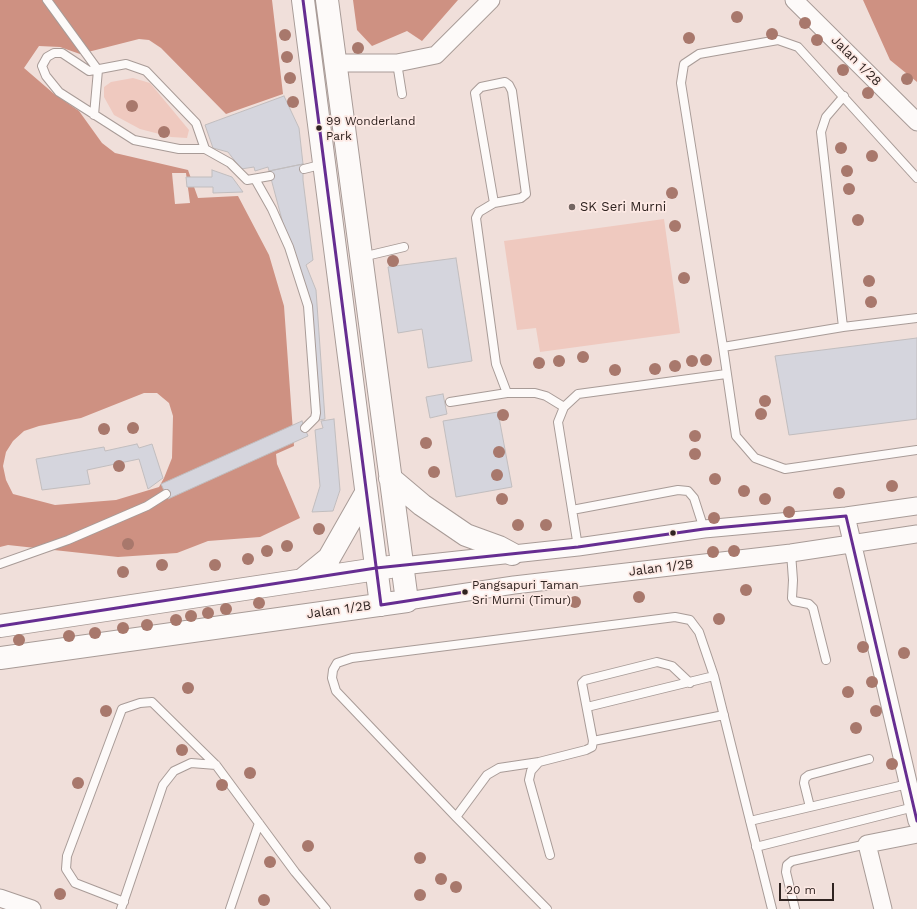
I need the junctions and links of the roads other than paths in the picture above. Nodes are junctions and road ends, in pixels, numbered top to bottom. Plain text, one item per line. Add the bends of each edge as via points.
1 (47, 0) edge
2 (304, 0) edge
3 (327, 0) edge
4 (491, 0) edge
5 (794, 0) edge
6 (335, 63) junction
7 (397, 63) junction
8 (98, 70) junction
9 (402, 94) dead end
10 (844, 96) junction
11 (94, 115) junction
12 (917, 122) edge
13 (205, 149) junction
14 (270, 176) dead end
15 (917, 178) edge
16 (255, 179) junction
17 (494, 203) junction
18 (404, 247) dead end
19 (361, 257) junction
20 (917, 318) edge
21 (844, 327) junction
22 (724, 347) junction
23 (726, 374) junction
24 (507, 393) junction
25 (450, 402) dead end
26 (564, 407) junction
27 (305, 428) dead end
28 (917, 450) edge
29 (390, 478) junction
30 (366, 493) junction
31 (166, 494) dead end
32 (917, 506) edge
33 (572, 510) junction
34 (846, 516) junction
35 (704, 529) junction
36 (917, 534) edge
37 (852, 543) junction
38 (578, 548) junction
39 (791, 553) junction
40 (512, 554) junction
41 (0, 564) edge
42 (402, 566) junction
43 (376, 568) junction
44 (302, 580) junction
45 (407, 601) junction
46 (380, 605) junction
47 (0, 626) edge
48 (0, 658) edge
49 (826, 660) dead end
50 (714, 676) junction
51 (690, 683) junction
52 (587, 707) junction
53 (724, 715) junction
54 (594, 741) junction
55 (869, 758) dead end
56 (539, 762) junction
57 (216, 765) junction
58 (908, 784) junction
59 (810, 807) junction
60 (915, 814) edge
61 (456, 818) junction
62 (750, 821) junction
63 (260, 823) junction
64 (917, 834) edge
65 (867, 844) junction
66 (756, 847) junction
67 (550, 855) dead end
68 (0, 898) edge
69 (123, 906) edge
70 (32, 909) edge
71 (230, 909) edge
72 (326, 909) edge
73 (547, 909) edge
74 (772, 909) edge
75 (795, 909) edge
76 (883, 909) edge

1 - 8 lane
2 - 30 street via 315,166
3 - 6 street
4 - 7 street via 436,55
5 - 12 street, Jalan 1/28
6 - 7 street
6 - 19 street
7 - 9 lane
8 - 11 lane
8 - 11 lane via 89,71 62,53 54,53 47,57 42,66 46,76 59,92
8 - 13 lane via 126,64 146,71 196,123
10 - 15 lane
10 - 21 lane via 826,117 821,132
10 - 22 lane via 798,47 778,40 699,54 684,64 681,84
11 - 13 lane via 134,140 178,149
13 - 16 lane via 230,163 247,180
14 - 16 lane
16 - 27 lane via 289,247 308,306 316,413 315,418
17 - 17 lane via 476,93 481,87 504,82 512,90 526,194 521,198
17 - 24 lane via 479,212 476,218 496,364
18 - 19 lane
19 - 29 street
20 - 21 lane
21 - 22 lane
22 - 23 lane
23 - 26 lane via 578,394
23 - 28 lane via 736,436 755,458 785,469
24 - 25 lane
24 - 26 lane via 535,393 546,396
26 - 33 lane via 558,422
29 - 40 street via 422,505 466,535 499,546
29 - 42 street
30 - 43 street
30 - 44 street via 329,558
31 - 41 lane via 147,506 68,540
32 - 34 street
33 - 35 lane via 688,490 694,498
33 - 38 lane
34 - 35 street
34 - 37 street
35 - 38 street
36 - 37 street, Jalan 1/2B
37 - 39 street, Jalan 1/2B
37 - 58 street
38 - 40 street
39 - 45 street, Jalan 1/2B via 514,585
39 - 49 lane via 792,598 813,608
40 - 42 street
42 - 43 street
42 - 45 street
43 - 44 street
43 - 46 street
44 - 47 street
45 - 46 street, Jalan 1/2B
46 - 48 street, Jalan 1/2B
50 - 51 lane
50 - 53 lane
50 - 61 lane via 699,632 690,620 676,617 352,658 337,663 332,678 336,690
51 - 52 lane
51 - 52 lane via 672,666 657,662 585,680 581,687
52 - 54 lane
53 - 54 lane
53 - 62 lane
54 - 56 lane via 592,747 586,750
55 - 59 lane via 805,778
56 - 61 lane via 499,768 487,775
56 - 67 lane via 531,771 529,780
57 - 63 lane
57 - 69 lane via 191,763 174,771 163,784
57 - 69 lane via 152,702 122,709 67,856 66,869 75,883
58 - 59 lane
58 - 60 street
59 - 62 lane
60 - 66 lane
61 - 73 lane
62 - 66 lane
63 - 71 lane
63 - 72 lane
64 - 65 street
65 - 75 lane via 792,861 787,865 786,872
65 - 76 street
66 - 74 lane
68 - 70 street

